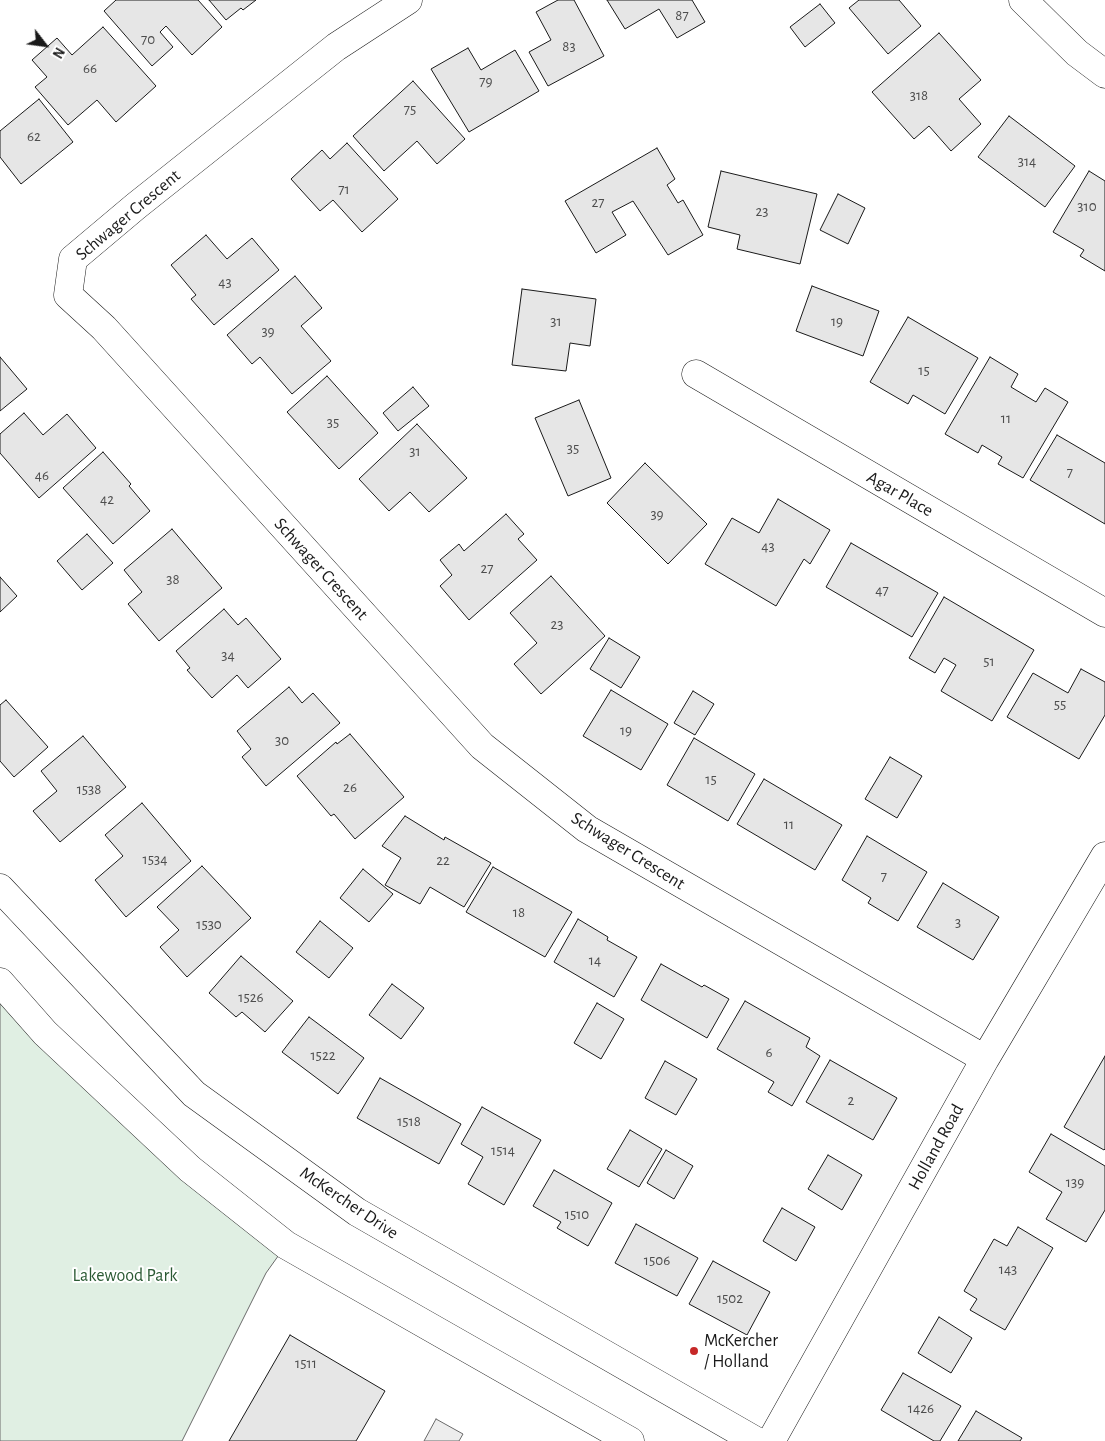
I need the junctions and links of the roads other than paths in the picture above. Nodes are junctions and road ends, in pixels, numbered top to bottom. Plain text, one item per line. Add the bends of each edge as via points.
1 (408, 0) edge
2 (1023, 0) edge
3 (1105, 74) edge
4 (696, 374) dead end
5 (1105, 613) edge
6 (1105, 856) edge
7 (0, 888) edge
8 (0, 982) edge
9 (985, 1059) junction
10 (630, 1441) edge
11 (756, 1441) edge
12 (771, 1441) edge

1 - 9 street, Schwager Crescent via 336,47 73,259 68,295 104,328 482,746 587,829
2 - 3 street
4 - 5 street, Agar Place
6 - 9 street, Holland Road
7 - 11 street, McKercher Drive via 194,1094 357,1212
8 - 10 street via 45,1033 190,1169 286,1244
9 - 12 street, Holland Road

